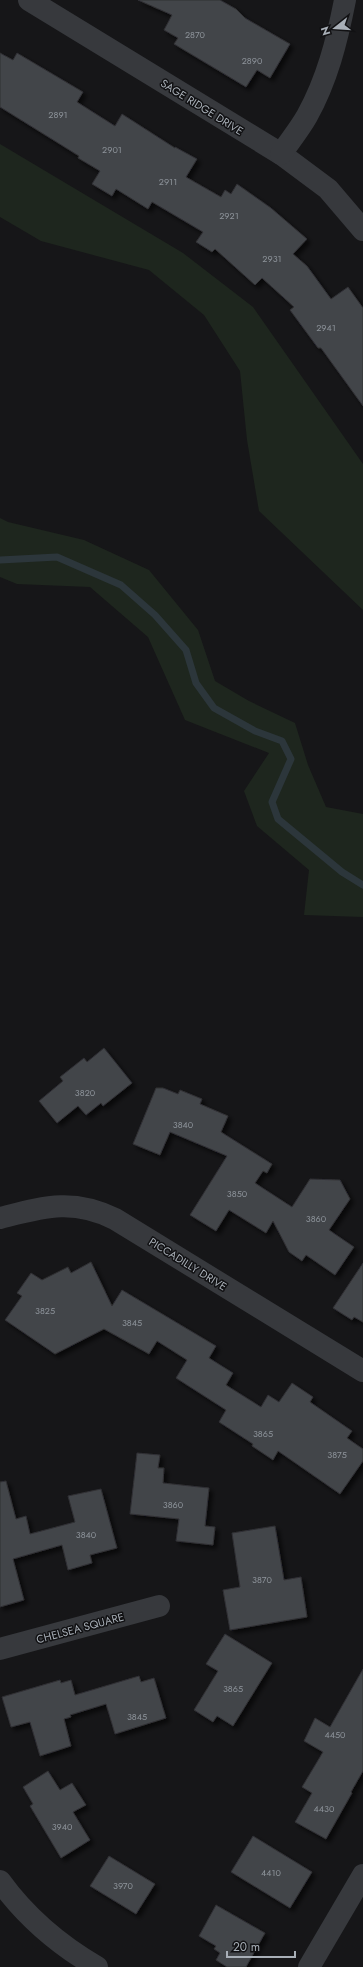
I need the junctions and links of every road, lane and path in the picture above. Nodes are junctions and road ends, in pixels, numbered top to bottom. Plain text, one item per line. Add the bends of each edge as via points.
1 (29, 0) edge
2 (345, 0) edge
3 (281, 154) junction
4 (363, 230) edge
5 (0, 1218) edge
6 (363, 1372) edge
7 (159, 1606) dead end
8 (0, 1649) edge
9 (363, 1875) edge
10 (0, 1881) edge
11 (97, 1967) edge
12 (310, 1967) edge

1 - 3 street, SAGE RIDGE DRIVE
2 - 3 street via 338,37 325,79 306,117
3 - 4 street, SAGE RIDGE DRIVE via 328,189
5 - 6 street, PICCADILLY DRIVE via 45,1207 82,1207 98,1211
7 - 8 street, CHELSEA SQUARE
9 - 12 street
10 - 11 street via 31,1918 55,1939

